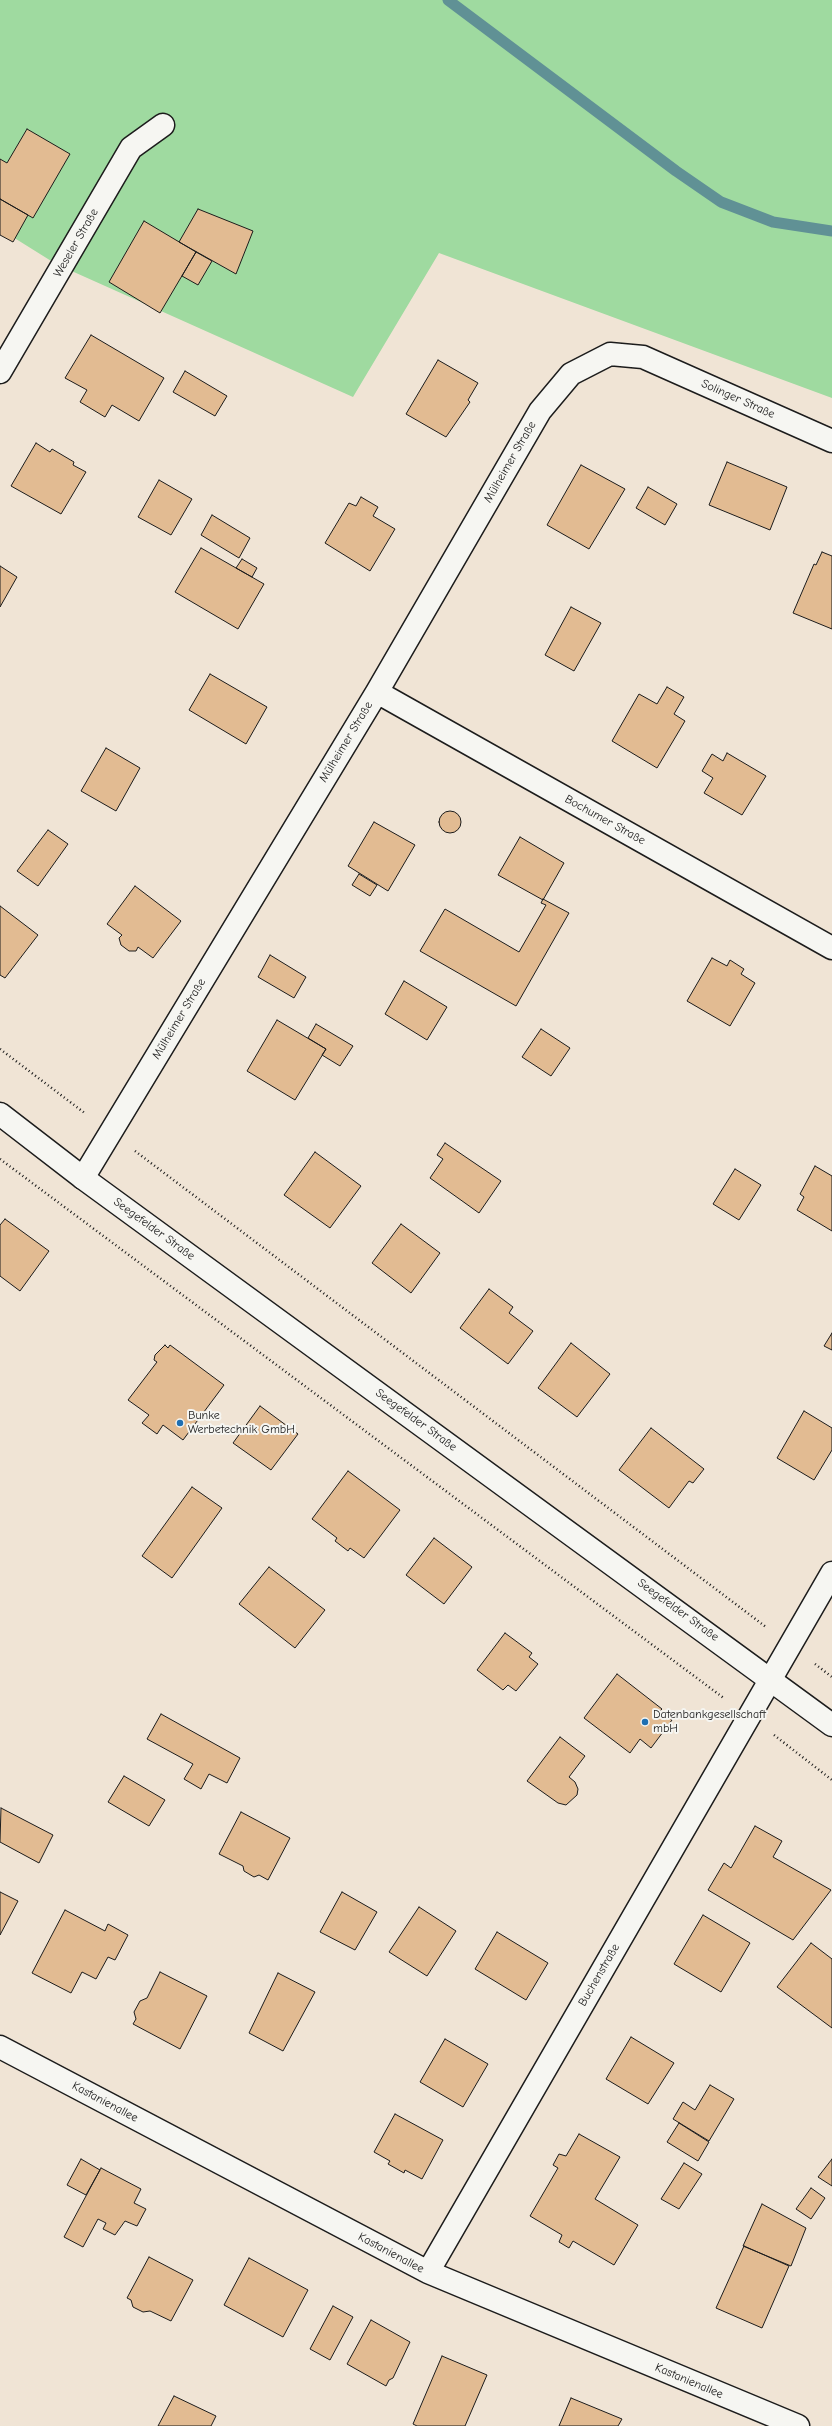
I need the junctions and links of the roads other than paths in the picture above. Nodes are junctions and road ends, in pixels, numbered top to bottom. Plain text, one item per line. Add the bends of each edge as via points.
1 (163, 125) dead end
2 (643, 358) joint
3 (0, 372) edge
4 (832, 441) edge
5 (377, 692) junction
6 (832, 948) edge
7 (0, 1114) edge
8 (83, 1178) junction
9 (832, 1572) edge
10 (770, 1678) junction
11 (832, 1725) edge
12 (0, 2047) edge
13 (428, 2272) junction
14 (798, 2426) edge

1 - 3 street, Weseler Straße via 131,148
2 - 4 street, Solinger Straße
2 - 5 street, Mülheimer Straße via 610,354 571,374 540,411
5 - 6 street, Bochumer Straße
5 - 8 street, Mülheimer Straße
7 - 8 street, Seegefelder Straße
8 - 10 street, Seegefelder Straße
9 - 10 street, Buchenstraße
10 - 11 street, Seegefelder Straße
10 - 13 street, Buchenstraße
12 - 13 street, Kastanienallee
13 - 14 street, Kastanienallee

